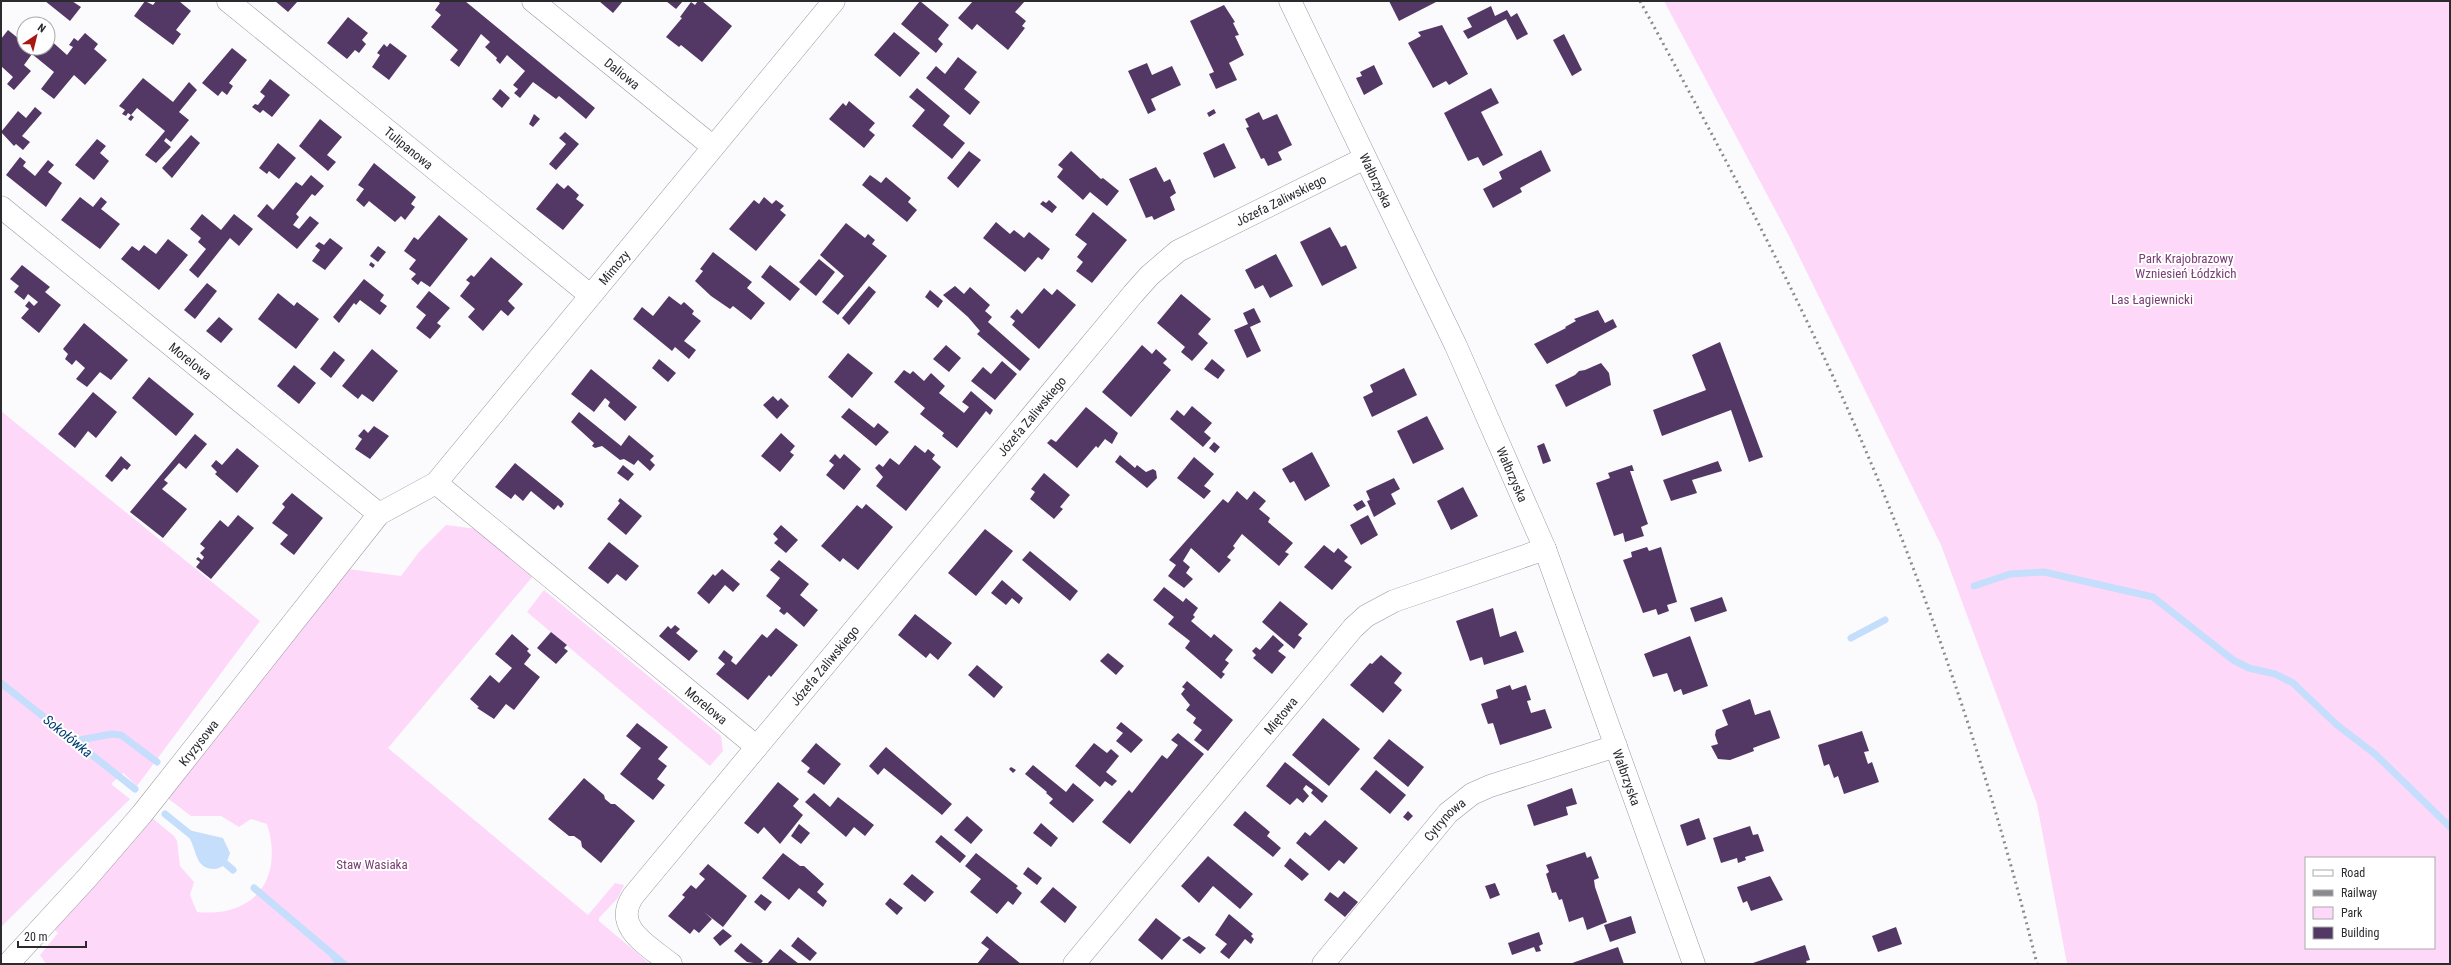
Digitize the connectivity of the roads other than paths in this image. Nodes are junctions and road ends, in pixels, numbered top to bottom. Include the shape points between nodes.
1 (228, 1) edge
2 (533, 1) edge
3 (834, 1) edge
4 (1290, 1) edge
5 (712, 146) junction
6 (1364, 158) junction
7 (1, 207) edge
8 (590, 295) junction
9 (436, 483) junction
10 (380, 514) junction
11 (1545, 549) junction
12 (1616, 746) junction
13 (757, 747) junction
14 (8, 964) edge
15 (671, 964) edge
16 (1074, 964) edge
17 (1323, 964) edge
18 (1694, 964) edge

1 - 8 street, Tulipanowa
2 - 5 street, Daliowa
3 - 5 street, Mimozy
4 - 6 street, Wałbrzyska
5 - 8 street, Mimozy
6 - 11 street, Wałbrzyska via 1459,353
6 - 13 street, Józefa Zaliwskiego via 1194,242 1164,261
7 - 10 street, Morelowa
8 - 9 street, Mimozy
9 - 10 street, Mimozy
9 - 13 street, Morelowa
10 - 14 street, Kryzysowa via 142,814
11 - 12 street, Wałbrzyska
11 - 16 street, Miętowa via 1394,601 1366,616 1353,628
12 - 17 street, Cytrynowa via 1490,786 1460,802 1448,813
12 - 18 street, Wałbrzyska
13 - 15 street via 628,903 626,912 629,927

